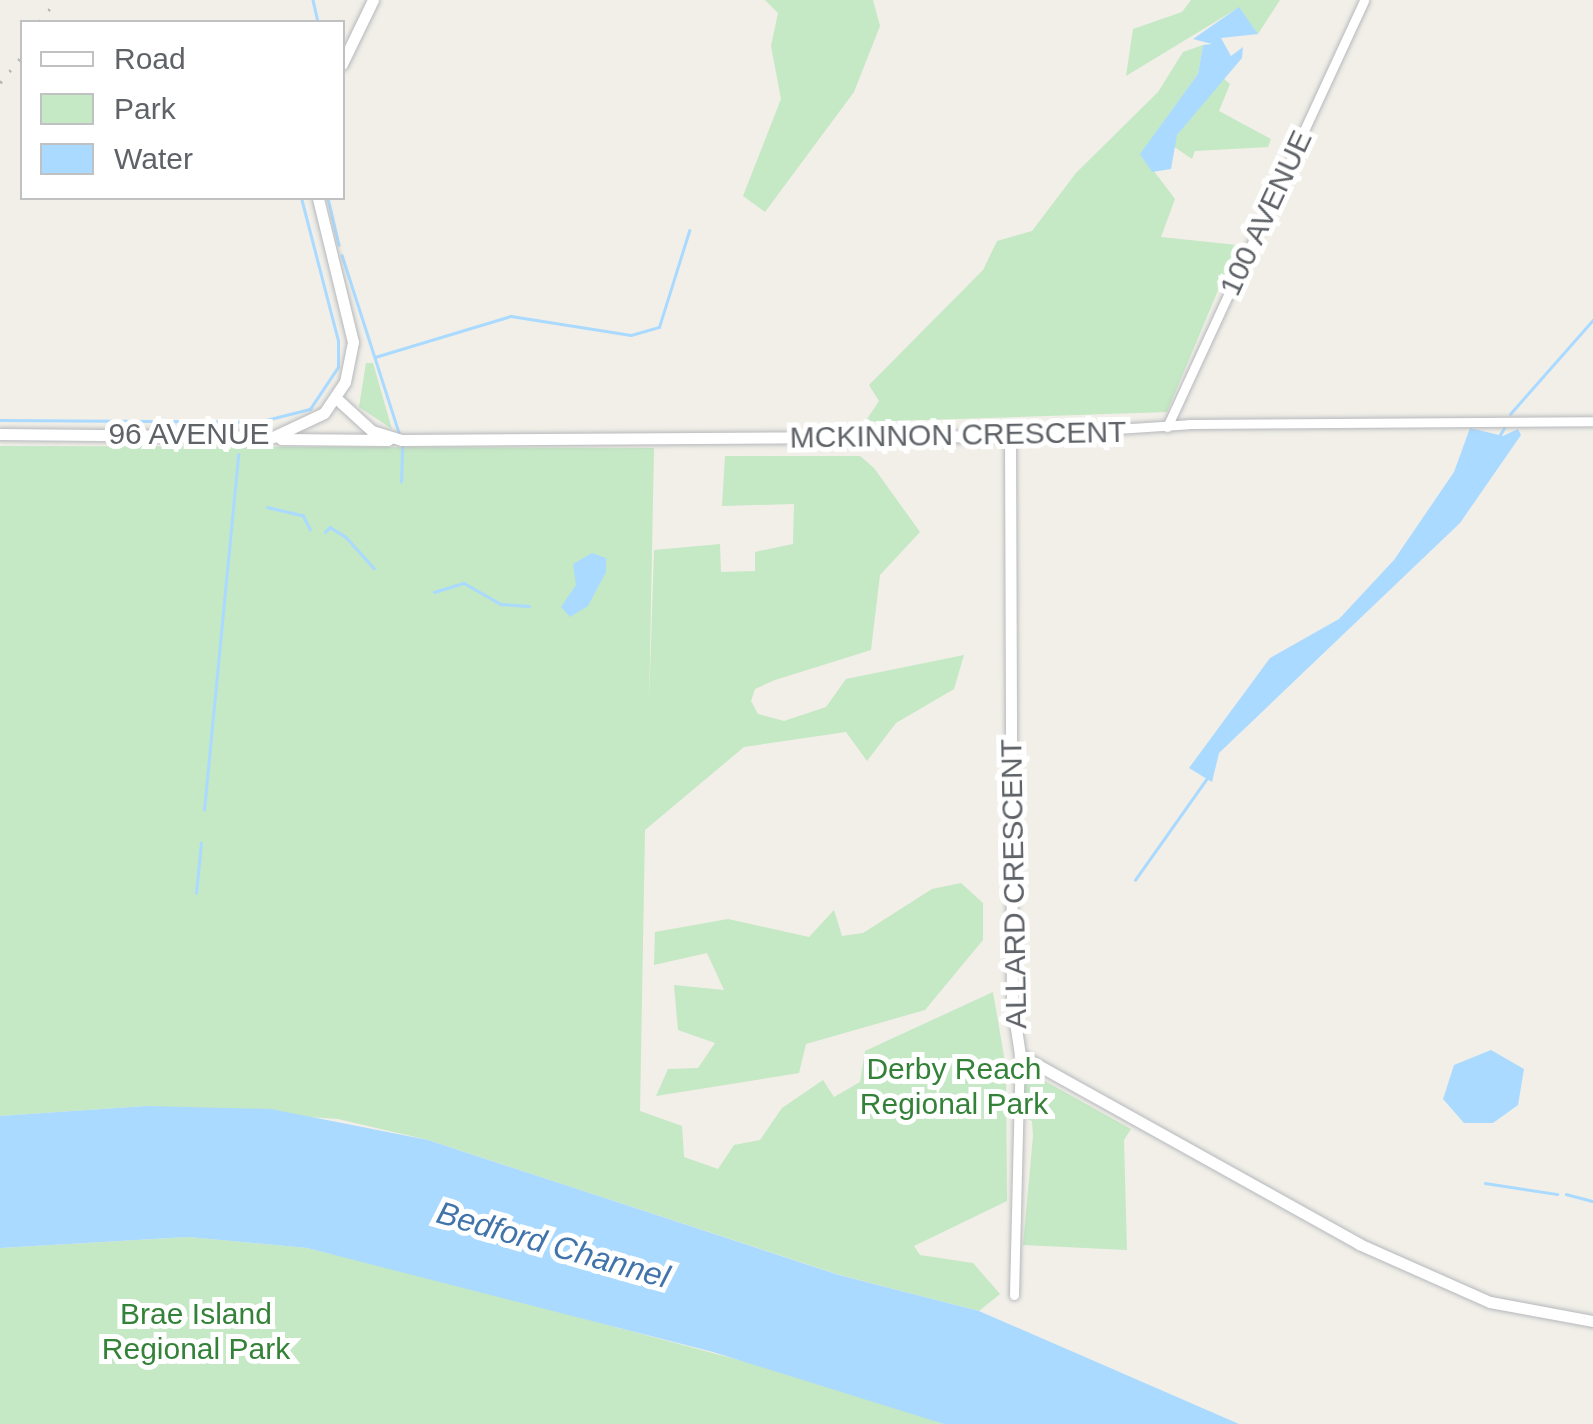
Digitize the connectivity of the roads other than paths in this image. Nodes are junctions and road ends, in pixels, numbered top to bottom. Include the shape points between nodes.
1 (373, 0) edge
2 (1364, 0) edge
3 (345, 58) edge
4 (318, 200) edge
5 (337, 399) junction
6 (1593, 421) edge
7 (1167, 427) junction
8 (0, 434) edge
9 (1010, 436) junction
10 (272, 437) junction
11 (397, 440) junction
12 (1020, 1054) junction
13 (1014, 1296) dead end
14 (1593, 1321) edge

1 - 3 street
2 - 7 street, 100 AVENUE
4 - 5 street via 354,342
5 - 10 street, 96 AVENUE via 309,424
5 - 11 street, MCKINNON CRESCENT via 363,425
6 - 7 street, MCKINNON CRESCENT
7 - 9 street, MCKINNON CRESCENT
8 - 10 street, 96 AVENUE
9 - 11 street, MCKINNON CRESCENT
9 - 12 street, ALLARD CRESCENT via 1012,1002
10 - 11 street
12 - 13 street
12 - 14 street, ALLARD CRESCENT via 1317,1224 1490,1302

